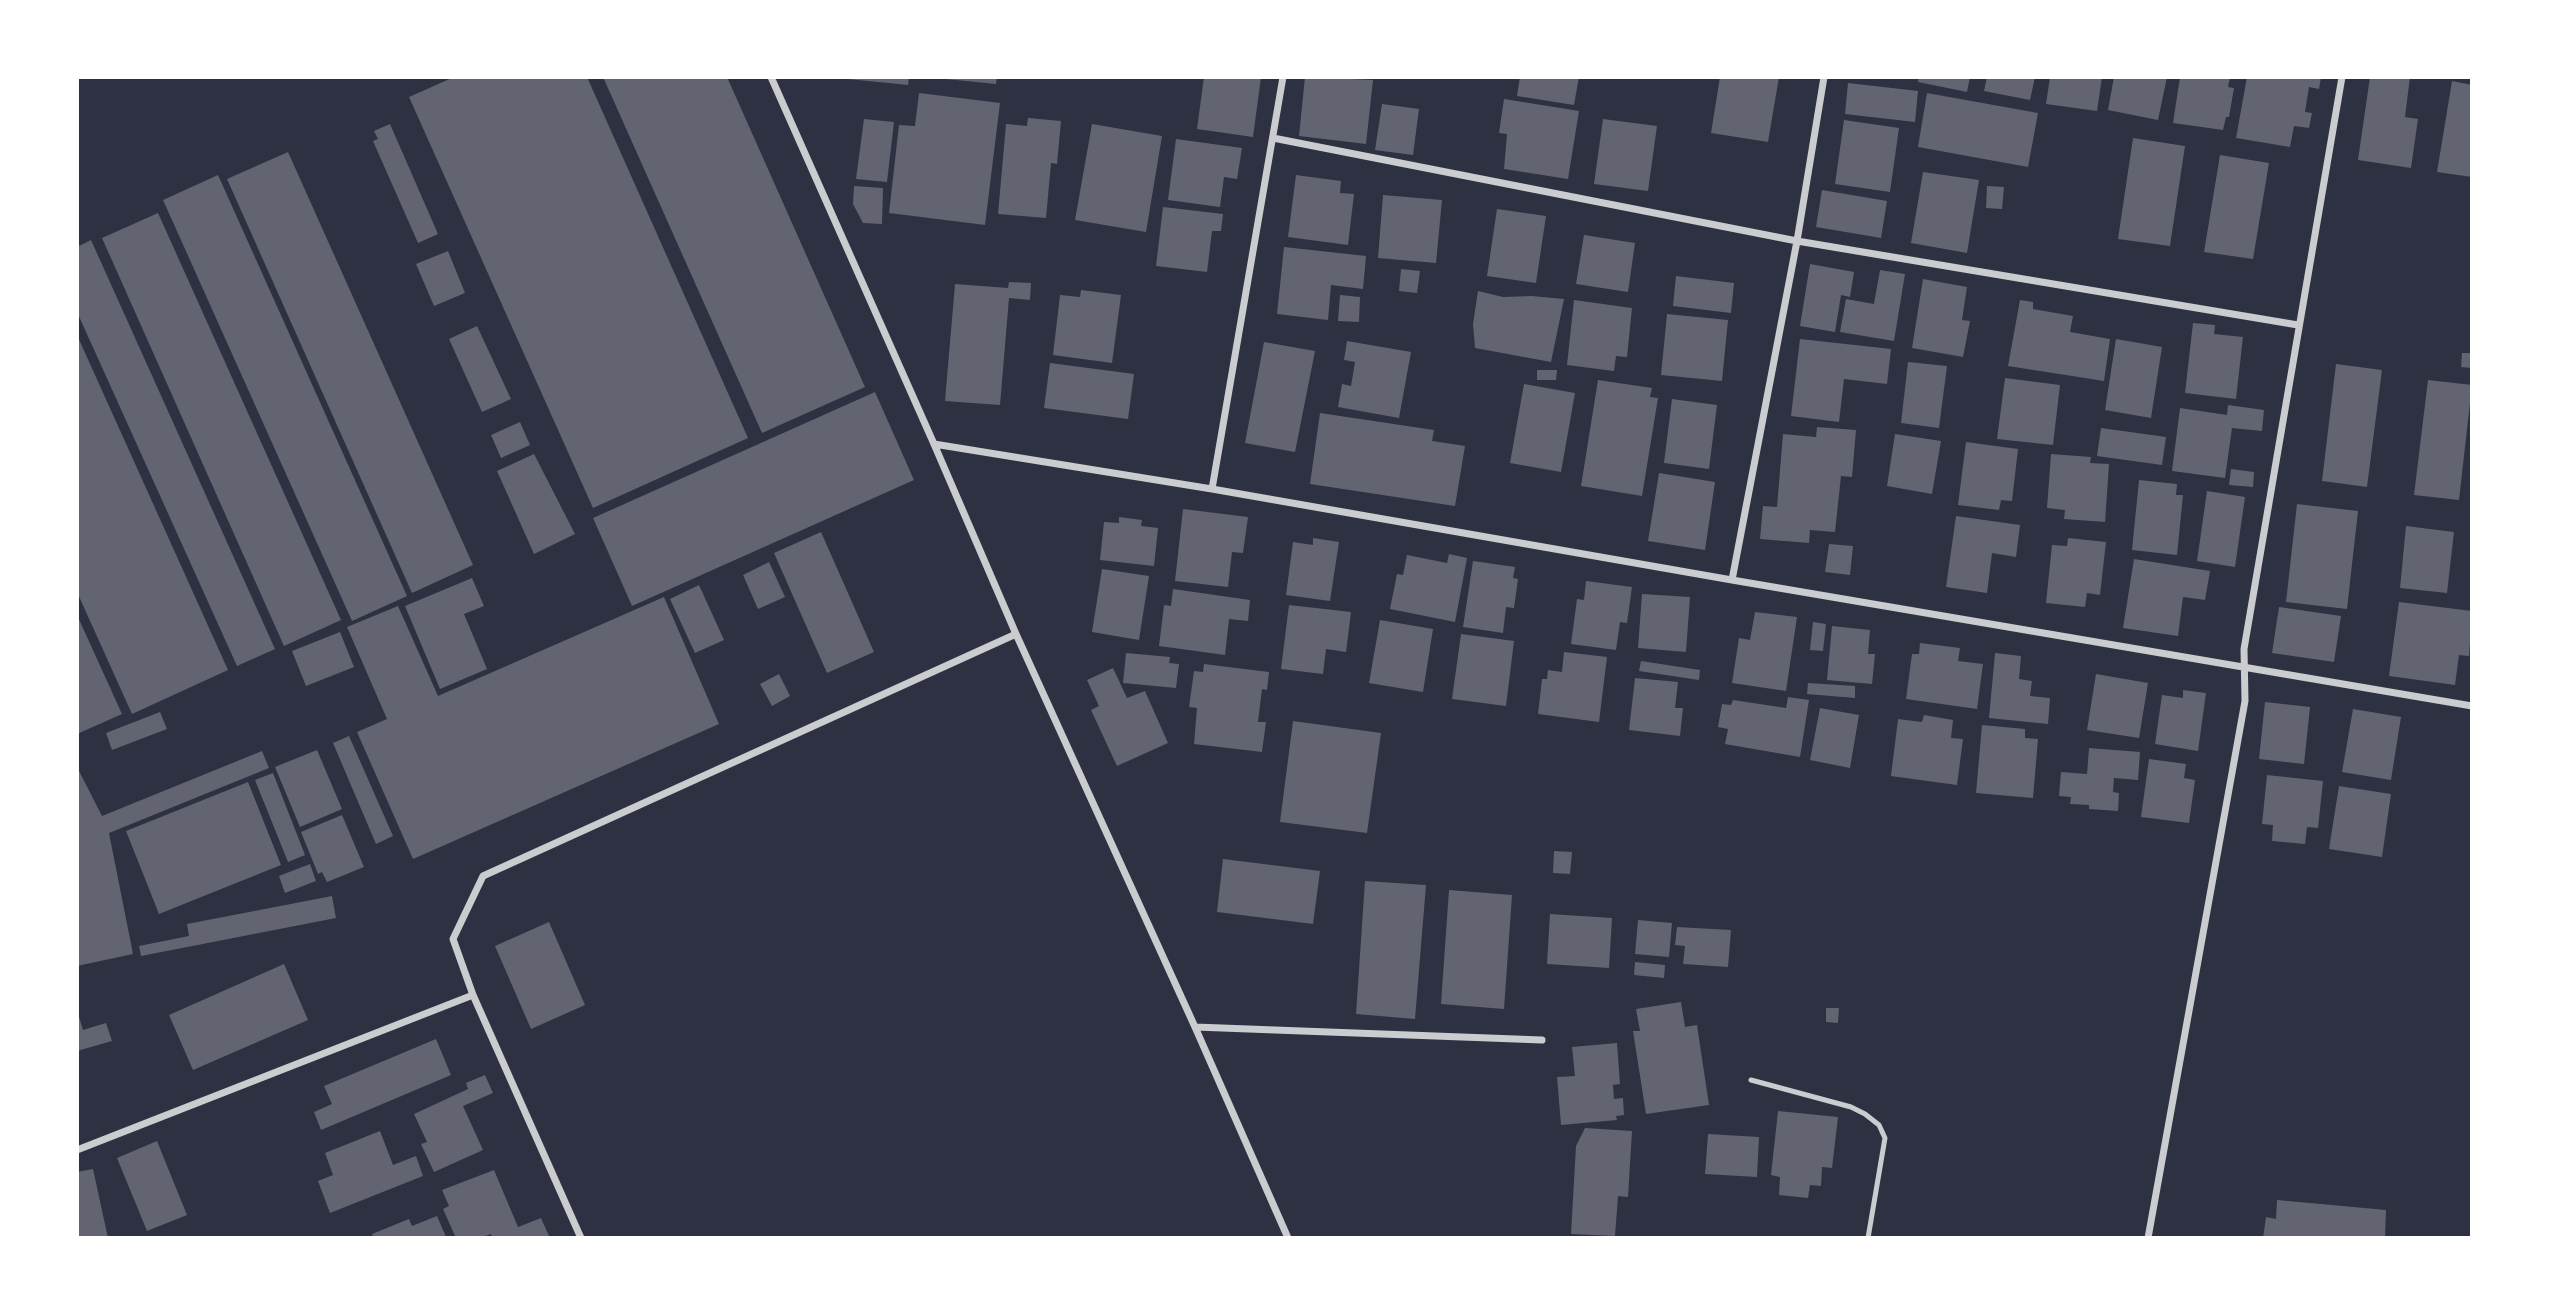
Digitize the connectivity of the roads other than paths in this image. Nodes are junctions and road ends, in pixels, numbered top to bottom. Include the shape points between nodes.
1 (771, 77) edge
2 (1283, 77) edge
3 (1824, 77) edge
4 (2342, 77) edge
5 (1273, 138) junction
6 (1797, 241) junction
7 (2298, 325) junction
8 (934, 444) junction
9 (1212, 489) junction
10 (1732, 580) junction
11 (1016, 634) junction
12 (2245, 667) junction
13 (2472, 706) edge
14 (473, 995) junction
15 (1195, 1027) junction
16 (1542, 1040) dead end
17 (1751, 1080) dead end
18 (77, 1150) edge
19 (581, 1238) edge
20 (1288, 1238) edge
21 (1868, 1238) edge
22 (2148, 1238) edge

1 - 8 street
2 - 5 street
3 - 6 street
4 - 7 street
5 - 6 street
5 - 9 street
6 - 7 street
6 - 10 street
7 - 12 street via 2244,649
8 - 9 street
8 - 11 street
9 - 10 street
10 - 12 street
11 - 14 street via 483,876 453,939
11 - 15 street
12 - 13 street
12 - 22 street via 2245,701
14 - 18 street
14 - 19 street
15 - 16 street
15 - 20 street
17 - 21 lane via 1852,1108 1879,1125 1885,1138

